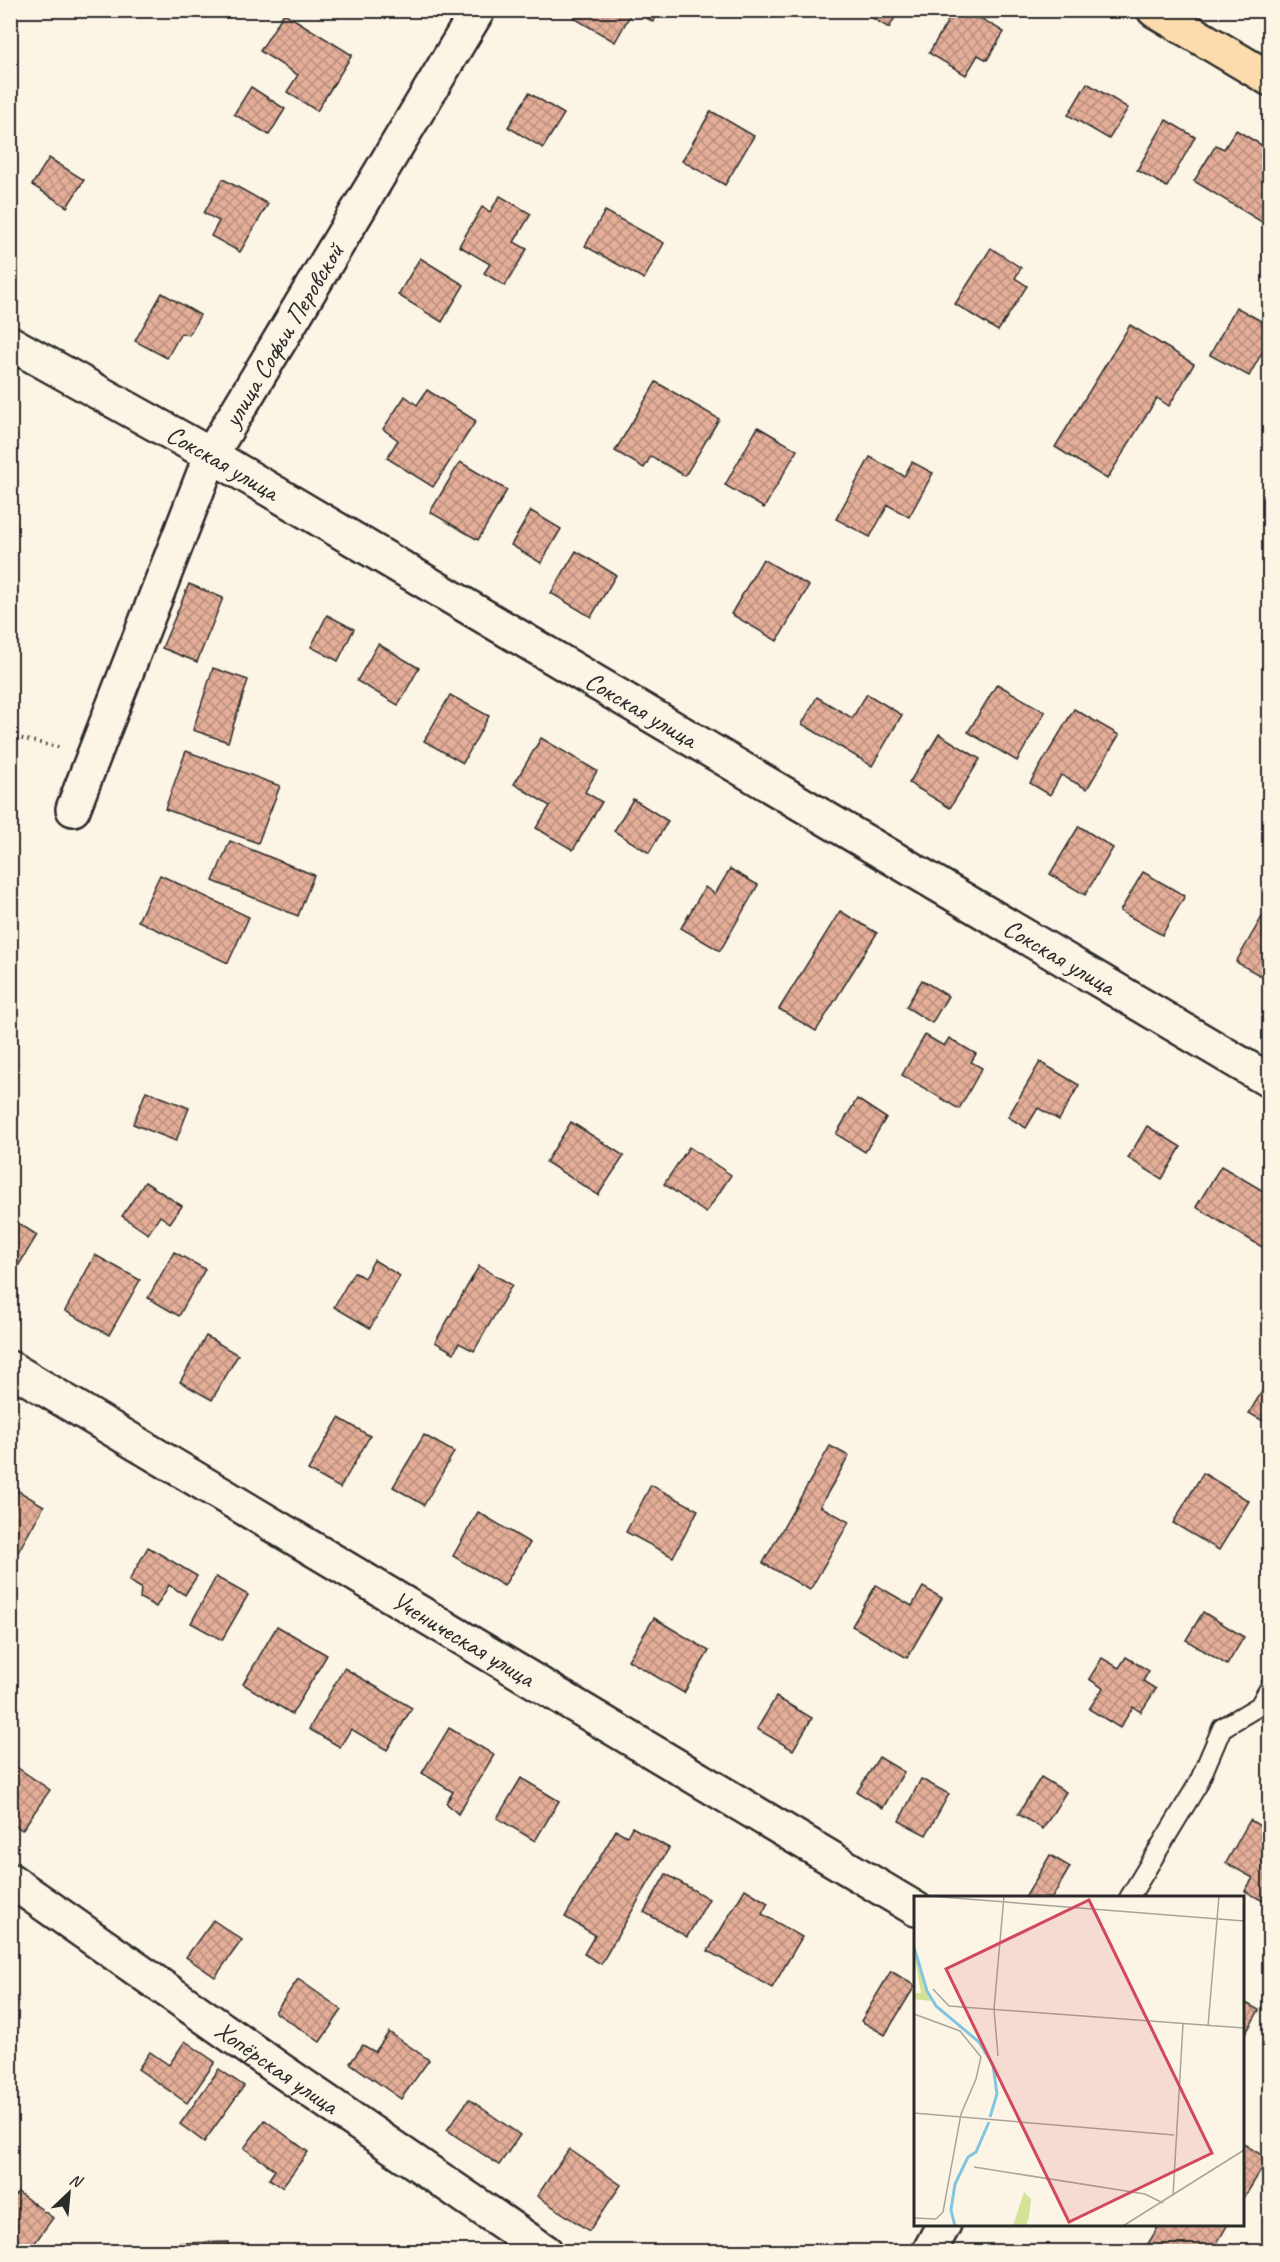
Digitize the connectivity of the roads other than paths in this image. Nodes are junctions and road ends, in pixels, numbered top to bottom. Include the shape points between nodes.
1 (478, 10) edge
2 (1154, 10) edge
3 (1269, 79) edge
4 (10, 343) edge
5 (211, 455) junction
6 (73, 809) dead end
7 (1269, 1081) edge
8 (10, 1368) edge
9 (1269, 1687) edge
10 (10, 1880) edge
11 (1130, 1896) edge
12 (914, 1908) edge
13 (943, 2226) edge
14 (546, 2252) edge
15 (929, 2252) edge

1 - 5 street, улица Софьи Перовской
2 - 3 main road
4 - 5 street, Сокская улица
5 - 6 street, улица Софьи Перовской
5 - 7 street, Сокская улица
8 - 12 street, Ученическая улица
9 - 11 lane via 1259,1706 1222,1728 1198,1784
10 - 14 street, Хопёрская улица
13 - 15 street

